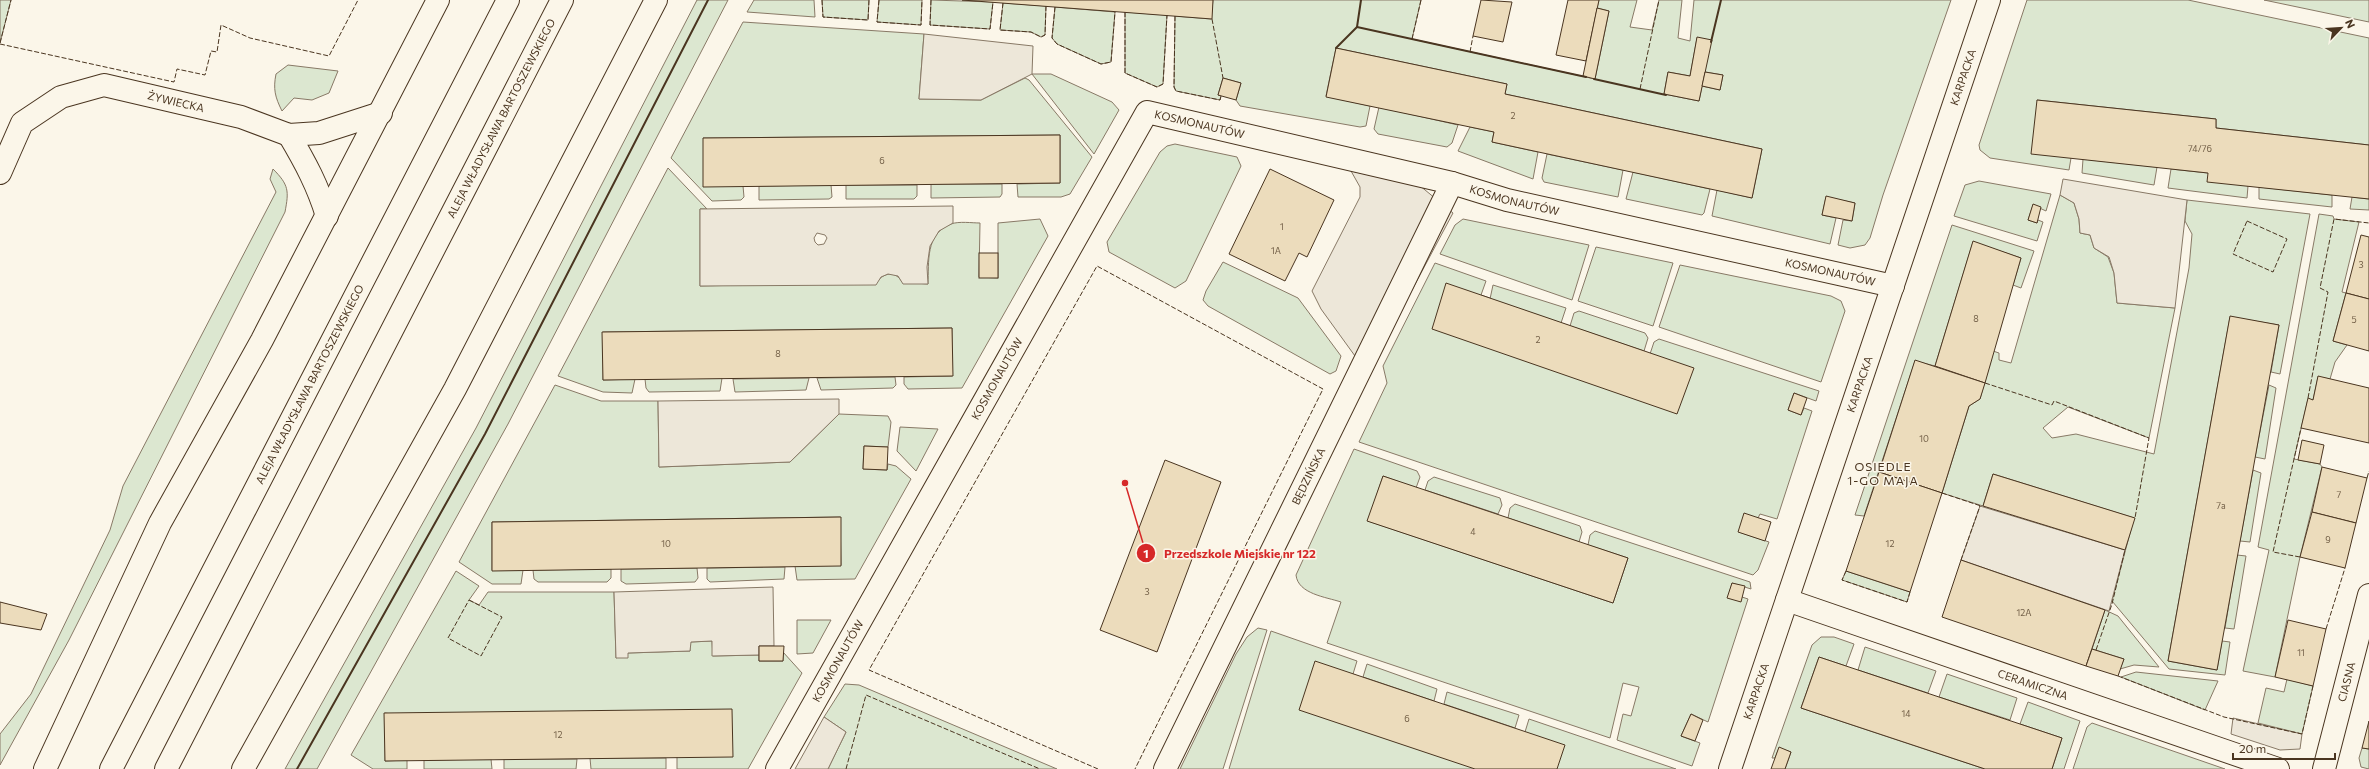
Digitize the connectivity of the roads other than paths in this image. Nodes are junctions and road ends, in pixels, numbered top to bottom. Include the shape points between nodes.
1 (438, 0) edge
2 (508, 0) edge
3 (562, 0) edge
4 (656, 0) edge
5 (1989, 0) edge
6 (380, 113) junction
7 (289, 135) junction
8 (0, 173) edge
9 (1452, 183) junction
10 (327, 216) junction
11 (1893, 286) junction
12 (2369, 595) edge
13 (1787, 600) junction
14 (45, 769) edge
15 (111, 769) edge
16 (166, 769) edge
17 (243, 769) edge
18 (777, 769) edge
19 (1165, 769) edge
20 (1730, 769) edge
21 (2278, 769) edge
22 (2324, 769) edge

1 - 6 street
2 - 15 street, ALEJA WŁADYSŁAWA BARTOSZEWSKIEGO
3 - 16 street, ALEJA WŁADYSŁAWA BARTOSZEWSKIEGO
4 - 17 street via 455,389
5 - 11 street, KARPACKA
6 - 7 street, ŻYWIECKA via 318,133
6 - 10 street
7 - 8 street, ŻYWIECKA via 241,117 104,85 61,97 22,122
7 - 10 street via 311,173
9 - 11 street, KOSMONAUTÓW via 1507,200
9 - 18 street, KOSMONAUTÓW via 1147,112
9 - 19 street, BĘDZIŃSKA
10 - 14 street via 262,340 160,523
11 - 13 street, KARPACKA
12 - 22 street, CIASNA
13 - 20 street, KARPACKA
13 - 21 street, CERAMICZNA

